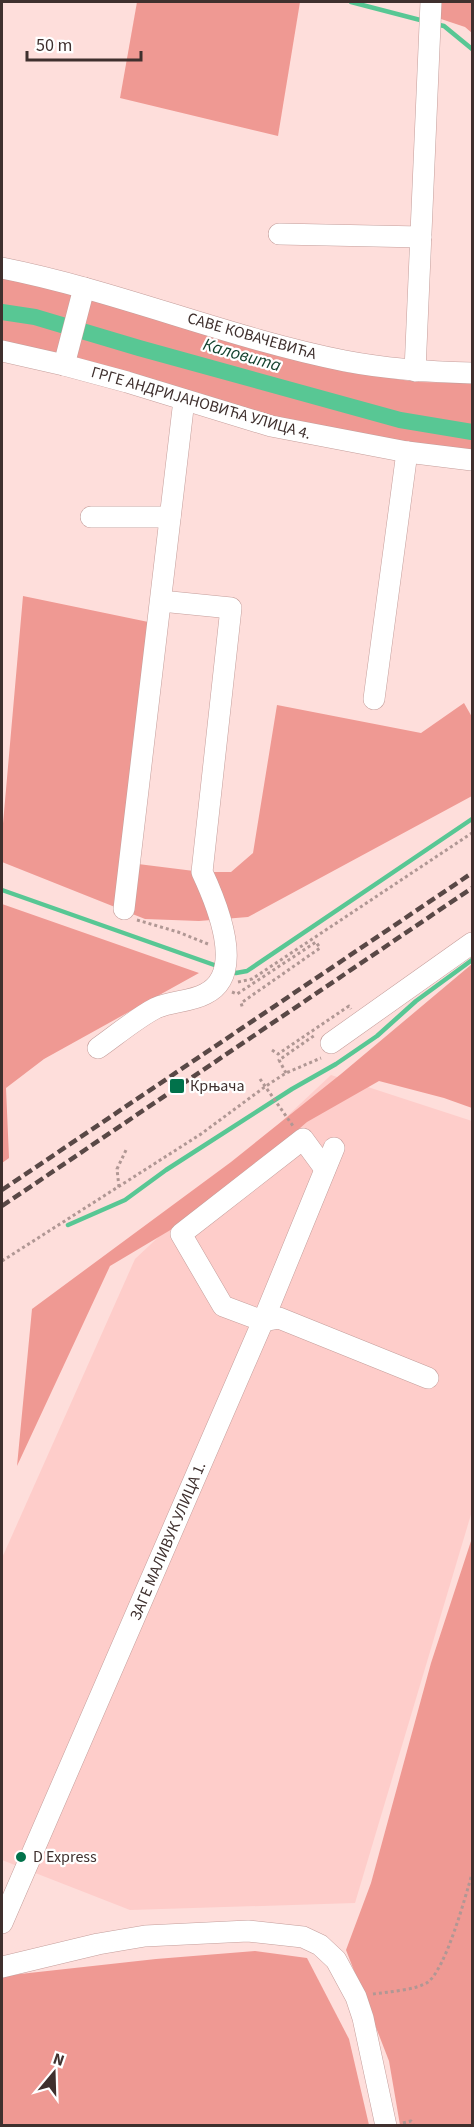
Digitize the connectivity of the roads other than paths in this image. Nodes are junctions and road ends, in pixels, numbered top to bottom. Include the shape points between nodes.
1 (431, 2) edge
2 (279, 234) dead end
3 (421, 237) junction
4 (2, 268) edge
5 (83, 294) junction
6 (2, 351) edge
7 (67, 356) junction
8 (416, 371) junction
9 (472, 373) edge
10 (184, 400) junction
11 (407, 452) junction
12 (472, 460) edge
13 (90, 517) dead end
14 (170, 517) junction
15 (161, 601) junction
16 (374, 699) dead end
17 (124, 909) road end
18 (472, 943) edge
19 (331, 1043) road end
20 (98, 1048) dead end
21 (334, 1148) dead end
22 (326, 1169) junction
23 (263, 1321) junction
24 (428, 1378) dead end
25 (2, 1923) edge
26 (2, 1967) edge
27 (386, 2126) edge

1 - 3 street
2 - 3 street
3 - 8 street
4 - 5 street, САВЕ КОВАЧЕВИЋА
5 - 7 street
5 - 8 street, САВЕ КОВАЧЕВИЋА via 344,361
6 - 7 street, ГРГЕ АНДРИЈАНОВИЋА УЛИЦА 4.
7 - 10 street, ГРГЕ АНДРИЈАНОВИЋА УЛИЦА 4.
8 - 9 street, САВЕ КОВАЧЕВИЋА
10 - 11 street, ГРГЕ АНДРИЈАНОВИЋА УЛИЦА 4. via 271,426
10 - 14 street
11 - 12 street, ГРГЕ АНДРИЈАНОВИЋА УЛИЦА 4.
11 - 16 street
13 - 14 street
14 - 15 street
15 - 17 street
15 - 20 street via 231,608 202,872 224,931 222,968 205,994 155,1008
18 - 19 street
21 - 22 street, ЗАГЕ МАЛИВУК УЛИЦА 1.
22 - 23 street, ЗАГЕ МАЛИВУК УЛИЦА 1.
22 - 23 street via 303,1139 181,1234 223,1306
23 - 24 street via 279,1318
23 - 25 street, ЗАГЕ МАЛИВУК УЛИЦА 1.
26 - 27 street via 145,1935 248,1930 303,1937 336,1960 356,1997

